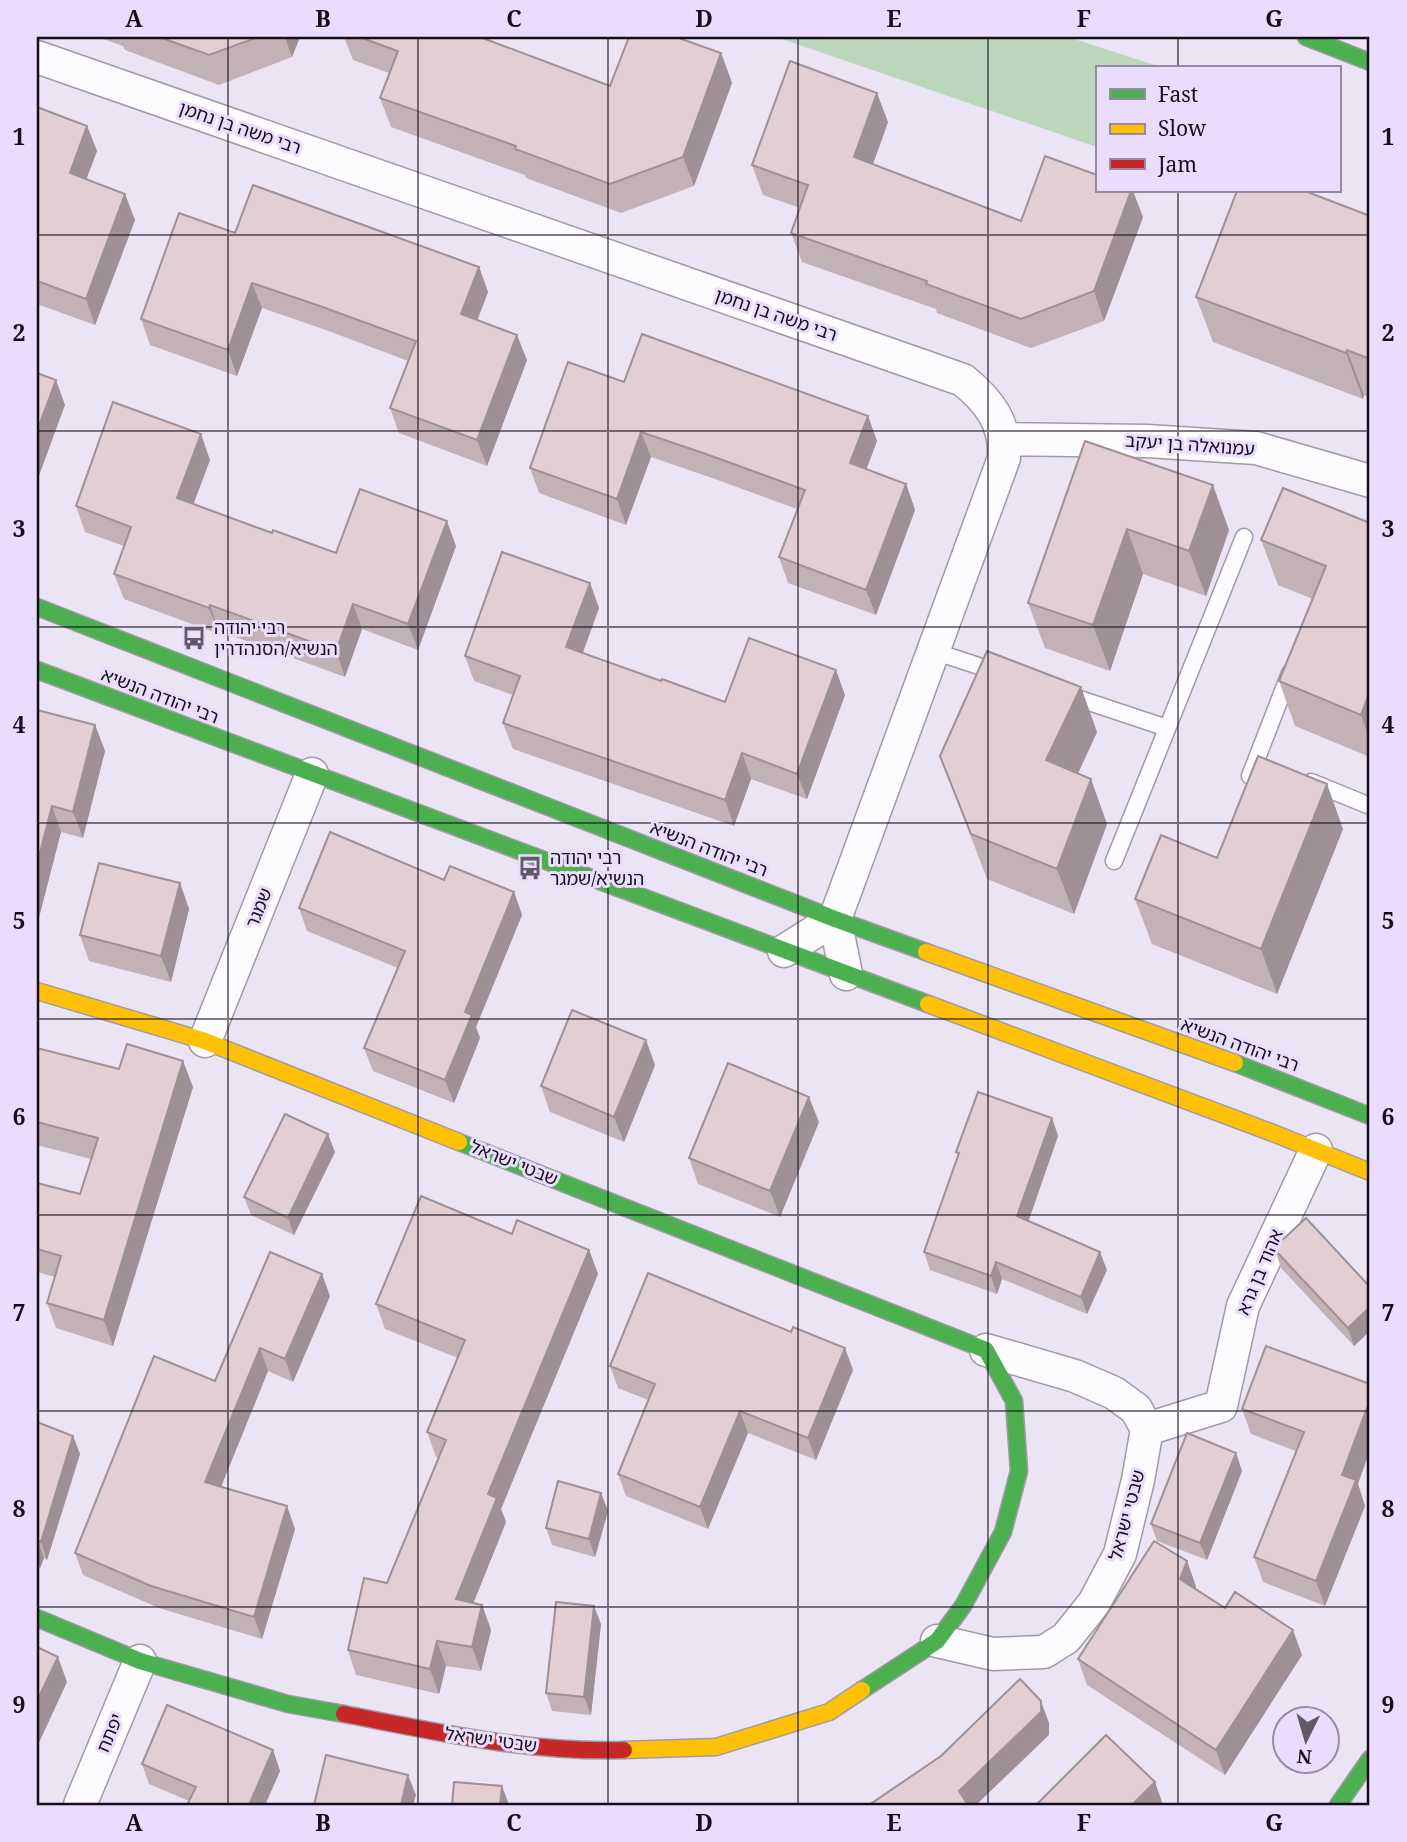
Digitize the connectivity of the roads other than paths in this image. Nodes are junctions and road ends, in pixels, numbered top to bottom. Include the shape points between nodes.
1 (1306, 37) edge
2 (37, 57) edge
3 (1370, 62) edge
4 (1005, 439) junction
5 (1370, 481) edge
6 (1244, 537) dead end
7 (37, 607) edge
8 (933, 651) junction
9 (1296, 658) edge
10 (37, 670) edge
11 (1011, 676) edge
12 (1050, 689) edge
13 (1167, 728) junction
14 (312, 775) junction
15 (1294, 775) edge
16 (1246, 786) edge
17 (1370, 806) edge
18 (1114, 861) dead end
19 (835, 919) junction
20 (784, 951) junction
21 (846, 974) junction
22 (37, 991) edge
23 (205, 1041) junction
24 (1370, 1116) edge
25 (1315, 1150) junction
26 (1370, 1172) edge
27 (986, 1350) junction
28 (1147, 1430) junction
29 (37, 1618) edge
30 (937, 1641) junction
31 (140, 1661) junction
32 (1370, 1759) edge
33 (80, 1805) edge
34 (1338, 1805) edge

1 - 3 street
2 - 4 street, רבי משה בן נחמן via 963,380 985,398
4 - 5 street, עמנואלה בן יעקב via 1256,448
4 - 8 street via 1004,458
6 - 13 lane
7 - 19 street, רבי יהודה הנשיא
8 - 11 lane
8 - 19 street
9 - 16 lane via 1263,762
10 - 14 street, רבי יהודה הנשיא
12 - 13 lane
13 - 18 lane
14 - 20 street, רבי יהודה הנשיא
14 - 23 street, שמגר
15 - 17 lane
19 - 20 street
19 - 21 street
19 - 24 street, רבי יהודה הנשיא
20 - 21 street, רבי יהודה הנשיא
21 - 25 street, רבי יהודה הנשיא
22 - 23 street, שבטי ישראל
23 - 27 street, שבטי ישראל
25 - 26 street, רבי יהודה הנשיא
25 - 28 street, אהוד בן גרא via 1243,1306 1221,1406
27 - 28 street, שבטי ישראל via 1114,1393 1136,1409
27 - 30 street, שבטי ישראל via 1014,1401 1019,1471 1003,1532 964,1606
28 - 30 street, שבטי ישראל via 1120,1554 1094,1603 1066,1638 1044,1652 993,1654
29 - 31 street, שבטי ישראל
30 - 31 street, שבטי ישראל via 829,1712 716,1747 582,1751 486,1741 288,1704
31 - 33 street, יפתח
32 - 34 street

